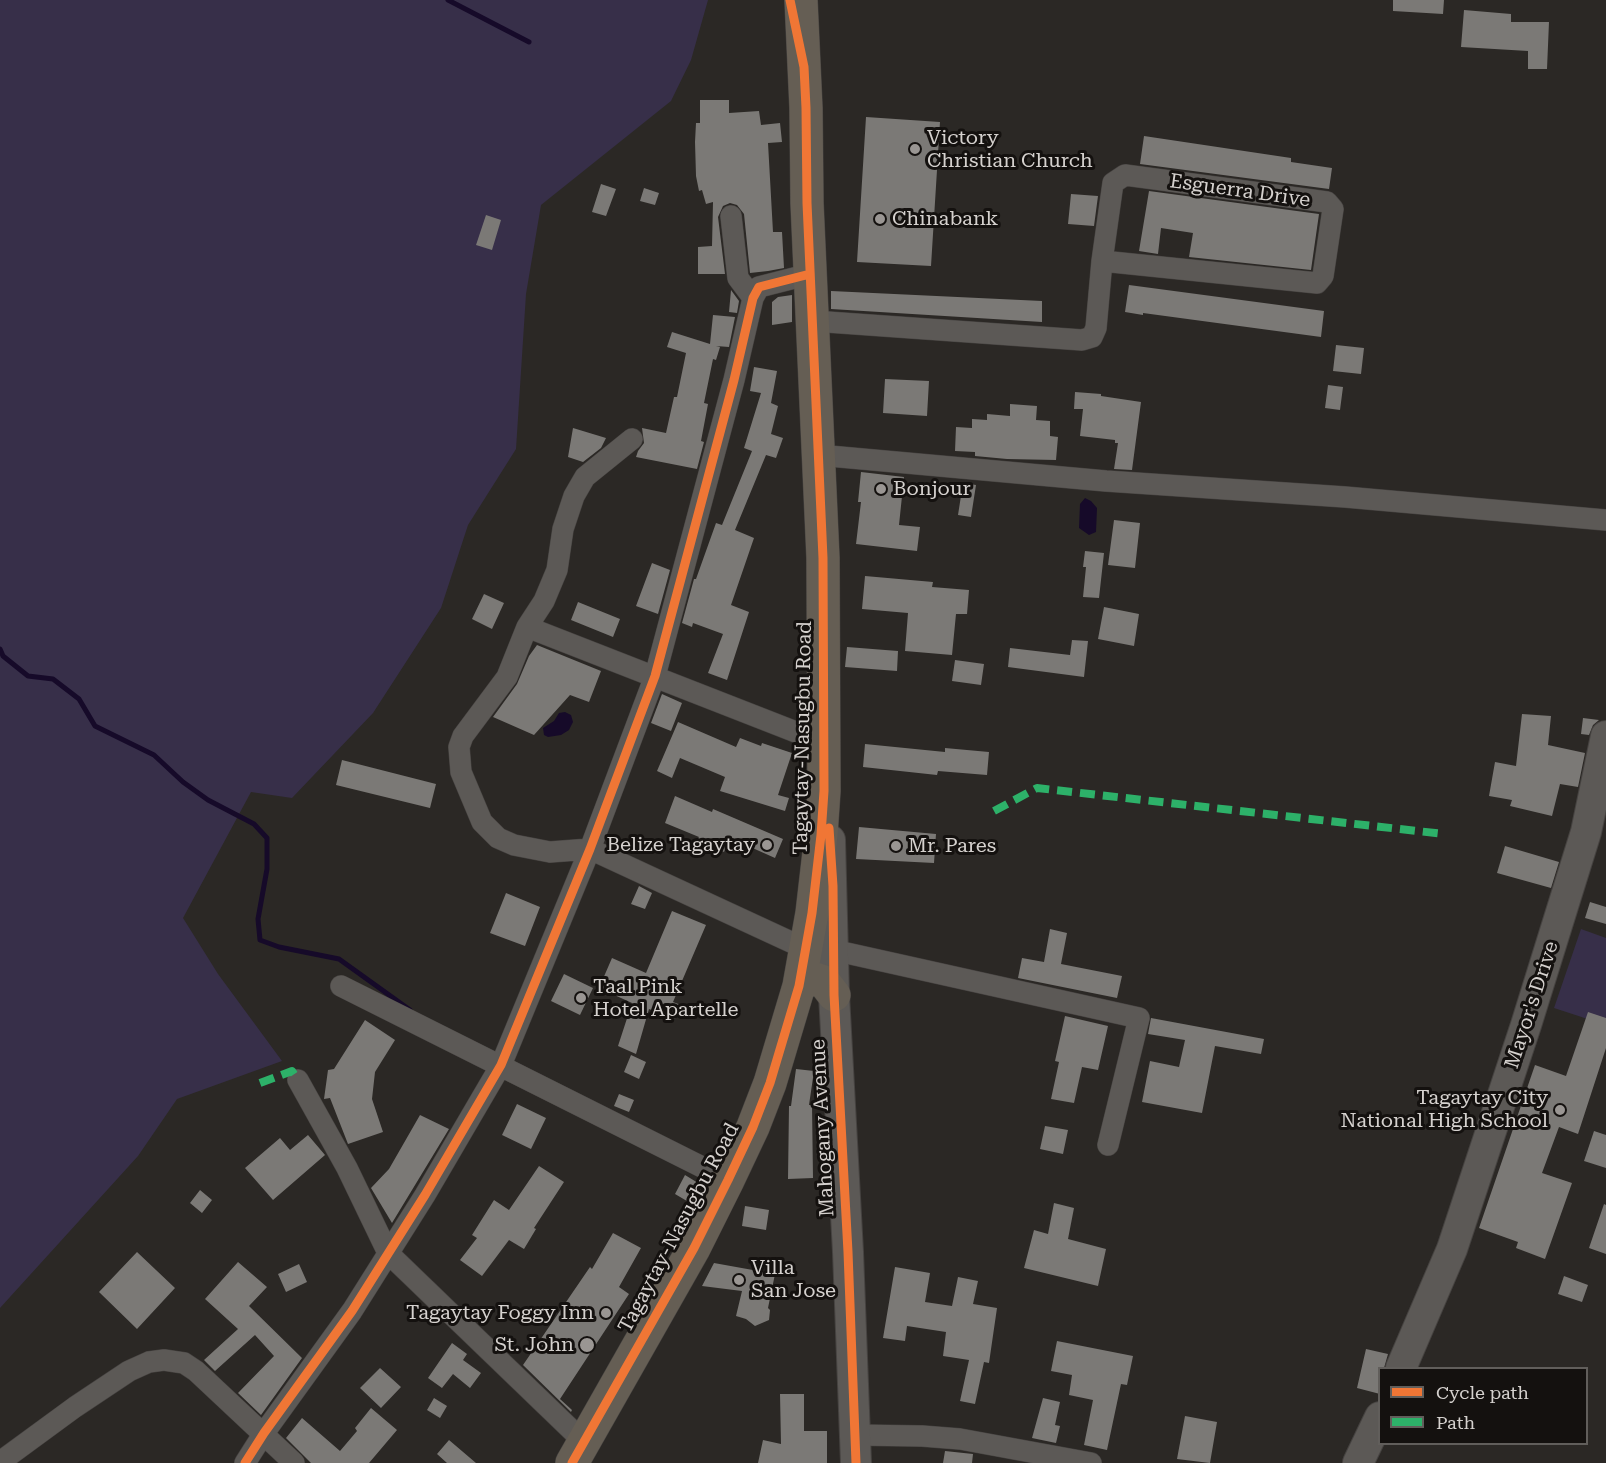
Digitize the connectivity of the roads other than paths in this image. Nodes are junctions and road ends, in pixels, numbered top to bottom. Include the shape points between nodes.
1 (790, 0) edge
2 (801, 0) edge
3 (812, 0) edge
4 (804, 67) junction
5 (731, 216) dead end
6 (1102, 261) junction
7 (810, 274) junction
8 (753, 298) junction
9 (813, 321) junction
10 (632, 439) dead end
11 (818, 455) junction
12 (1606, 520) edge
13 (527, 627) junction
14 (655, 676) junction
15 (1606, 736) edge
16 (824, 743) junction
17 (590, 849) junction
18 (820, 950) junction
19 (341, 986) dead end
20 (799, 986) junction
21 (834, 995) junction
22 (501, 1065) junction
23 (298, 1080) dead end
24 (1108, 1145) dead end
25 (728, 1180) junction
26 (388, 1253) junction
27 (1401, 1367) edge
28 (1378, 1421) edge
29 (264, 1433) junction
30 (856, 1449) edge
31 (578, 1452) edge
32 (0, 1462) edge
33 (245, 1463) edge
34 (294, 1463) edge
35 (1091, 1463) edge
36 (1358, 1463) edge

1 - 4 main road, Tagaytay-Nasugbu Road
2 - 4 main road, Tagaytay-Nasugbu Road
3 - 4 main road, Tagaytay-Nasugbu Road
4 - 7 main road, Tagaytay-Nasugbu Road
5 - 8 street via 738,278
6 - 6 street, Esguerra Drive via 1113,183 1125,175 1327,202 1333,209 1323,276 1317,283
6 - 9 street, Esguerra Drive via 1096,328 1092,337 1083,340
7 - 8 street via 759,287
7 - 9 main road, Tagaytay-Nasugbu Road
8 - 14 street
9 - 11 main road, Tagaytay-Nasugbu Road
10 - 13 street via 585,477 574,496 563,529 557,570
11 - 12 street
11 - 16 main road, Tagaytay-Nasugbu Road
13 - 14 street
13 - 17 street via 507,677 463,736 459,747 461,772 482,822 498,838 550,852
14 - 16 street
14 - 17 street
15 - 27 street, Mayor's Drive via 1586,832 1526,1025 1452,1249
16 - 18 main road, Tagaytay-Nasugbu Road via 817,876
17 - 18 street
17 - 22 street
18 - 20 main road, Tagaytay-Nasugbu Road
18 - 21 street, Mahogany Avenue
18 - 24 street via 1138,1018
19 - 22 street
20 - 21 main road via 807,981 824,982
20 - 25 main road, Tagaytay-Nasugbu Road via 770,1083
21 - 30 street, Mahogany Avenue
22 - 25 street
22 - 26 street
23 - 26 street
25 - 31 main road, Tagaytay-Nasugbu Road via 694,1248
26 - 29 street via 352,1311
26 - 31 street
28 - 36 street
29 - 32 street via 196,1371 164,1360 129,1371
29 - 33 street
29 - 34 street
30 - 35 street via 922,1436 960,1439

